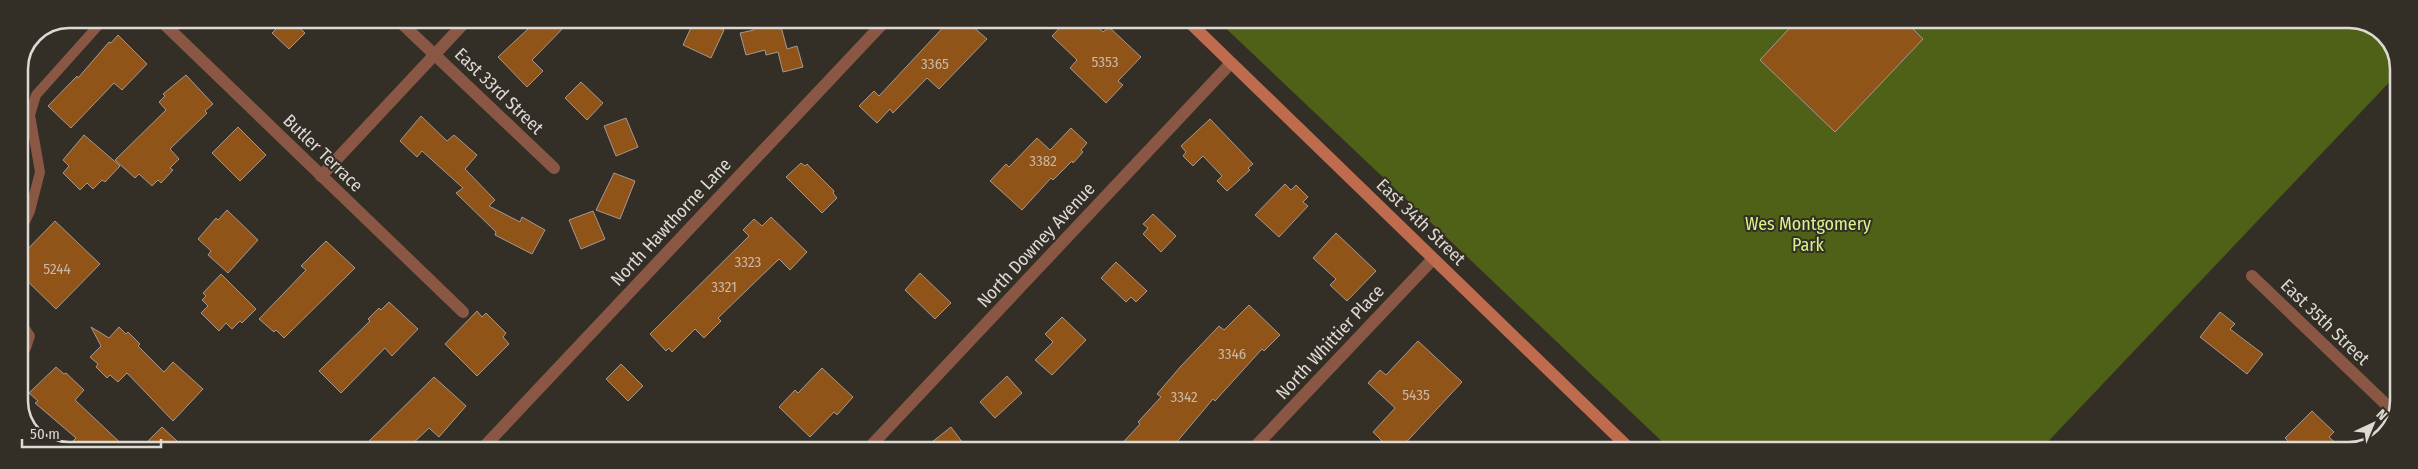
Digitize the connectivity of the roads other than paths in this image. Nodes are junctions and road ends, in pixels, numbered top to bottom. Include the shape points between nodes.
1 (96, 28) edge
2 (168, 28) edge
3 (407, 28) edge
4 (460, 28) edge
5 (879, 28) edge
6 (1195, 28) edge
7 (434, 55) junction
8 (1231, 64) junction
9 (554, 168) dead end
10 (321, 176) junction
11 (28, 215) edge
12 (1433, 259) junction
13 (2252, 276) dead end
14 (463, 312) dead end
15 (2390, 408) edge
16 (490, 441) edge
17 (875, 441) edge
18 (1260, 442) edge
19 (1622, 442) edge

1 - 11 lane via 36,96 30,115 40,172
2 - 10 street, Butler Terrace
3 - 7 street, East 33rd Street
4 - 7 street
5 - 16 street, North Hawthorne Lane
6 - 8 main road, East 34th Street
7 - 9 street, East 33rd Street
7 - 10 street
8 - 12 main road, East 34th Street
8 - 17 street, North Downey Avenue
10 - 14 street, Butler Terrace
12 - 18 street, North Whittier Place
12 - 19 main road, East 34th Street
13 - 15 street, East 35th Street

